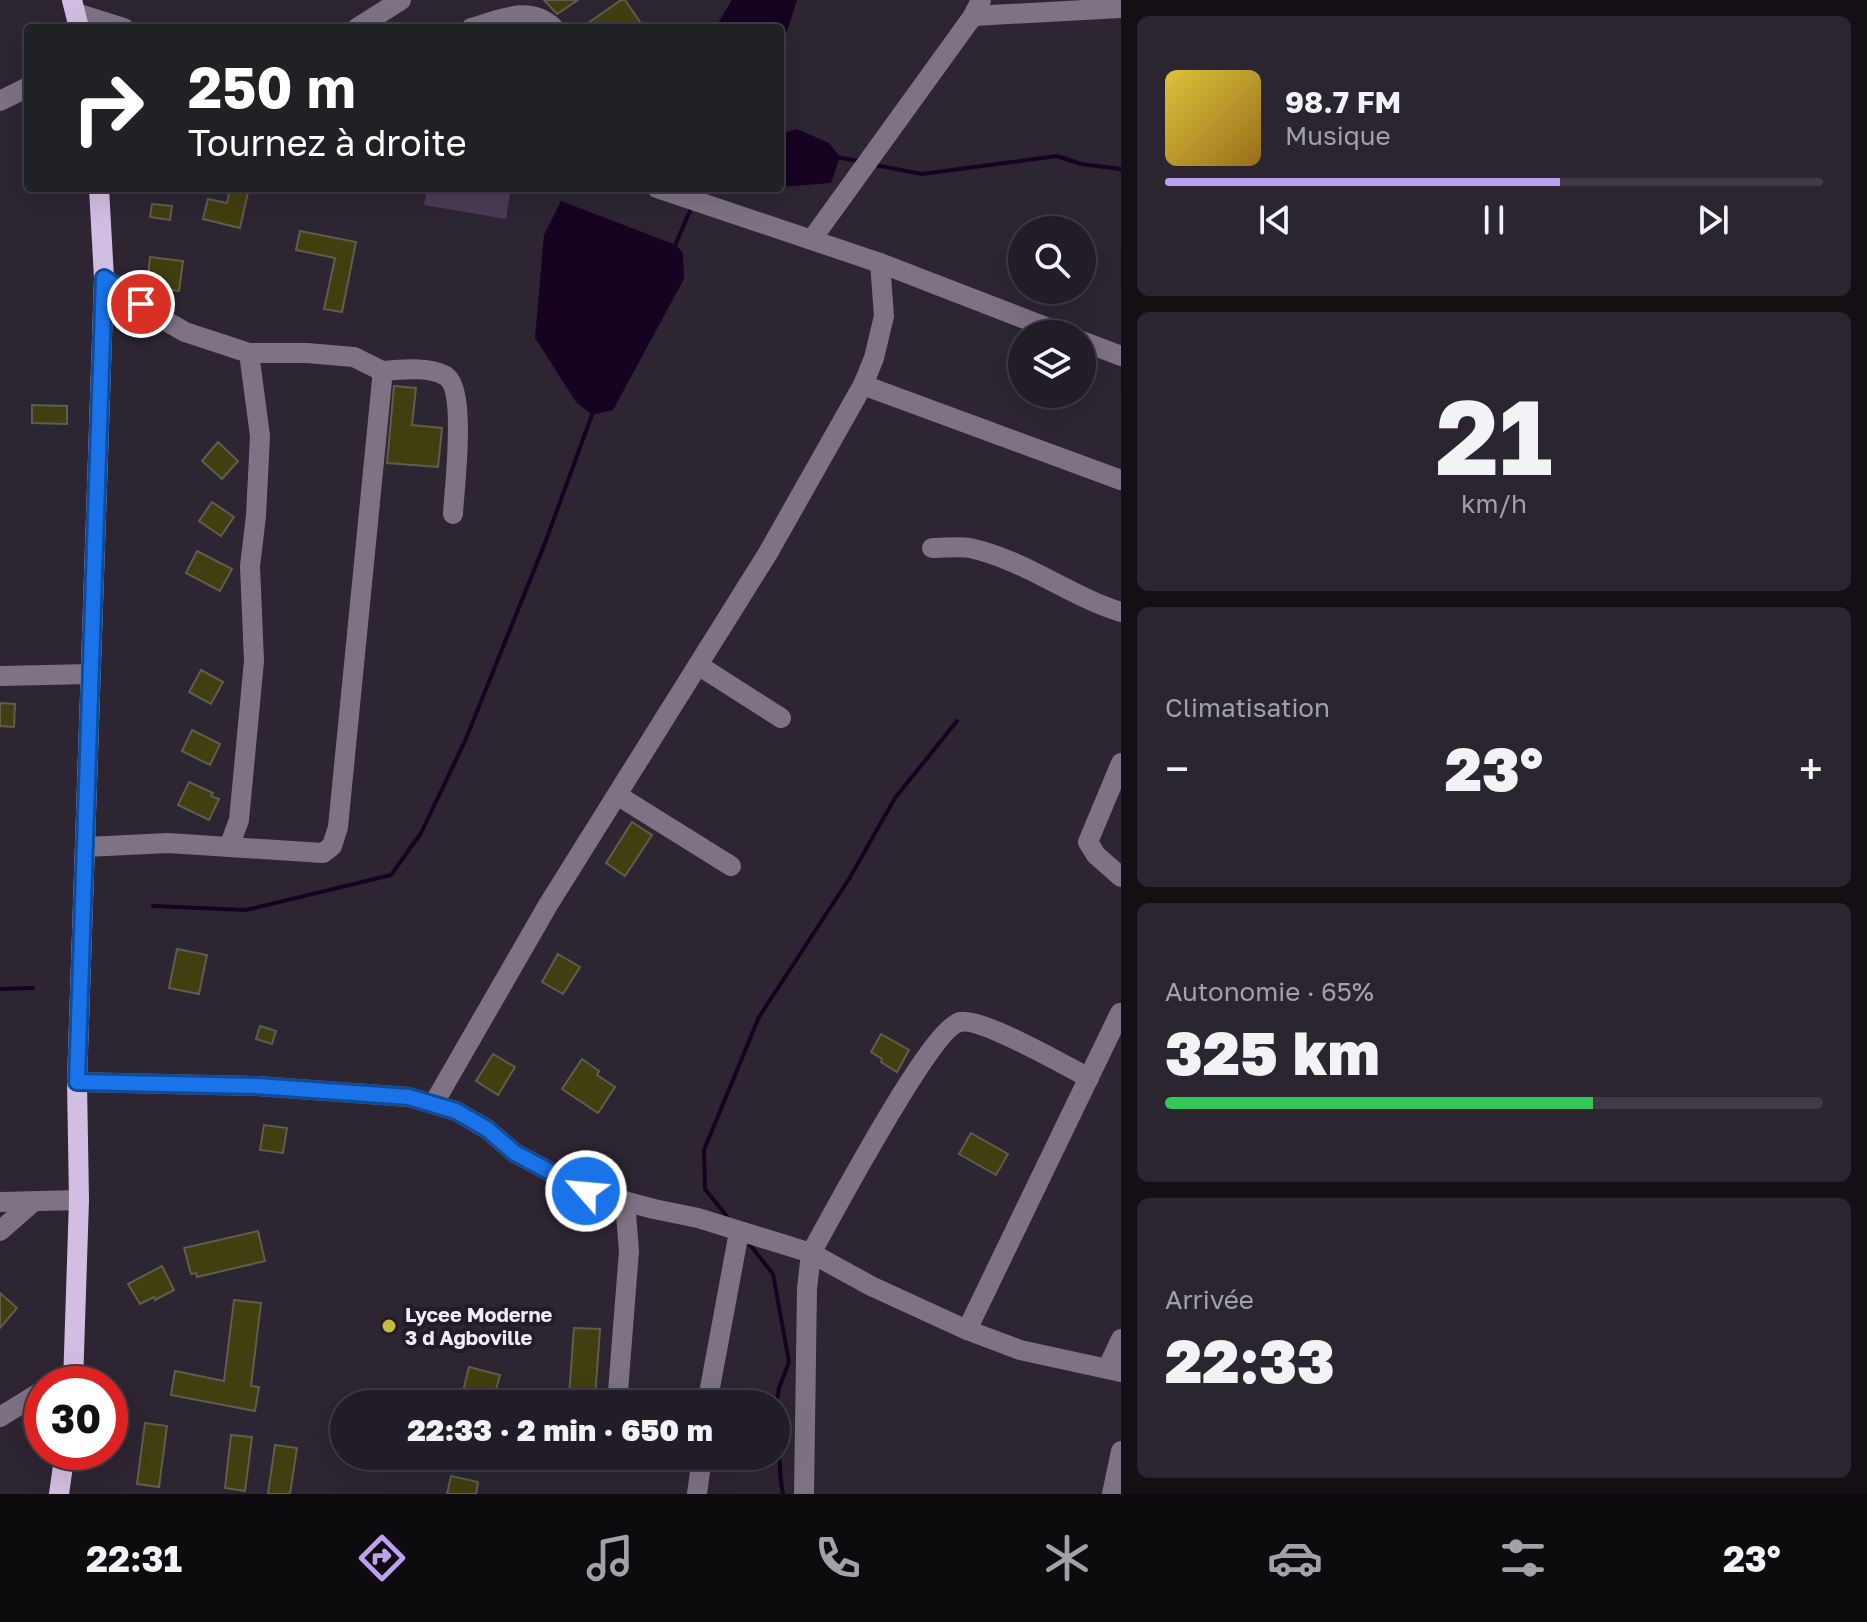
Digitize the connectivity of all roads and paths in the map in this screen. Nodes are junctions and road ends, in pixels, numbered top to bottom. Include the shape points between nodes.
1 (401, 0) edge
2 (977, 8) edge
3 (1121, 8) edge
4 (76, 14) edge
5 (110, 24) edge
6 (363, 24) edge
7 (484, 24) edge
8 (548, 24) edge
9 (24, 89) edge
10 (0, 101) edge
11 (99, 192) edge
12 (669, 192) edge
13 (812, 239) junction
14 (880, 263) junction
15 (104, 278) junction
16 (1028, 320) edge
17 (1096, 346) edge
18 (249, 353) junction
19 (1121, 356) edge
20 (382, 371) junction
21 (863, 385) junction
22 (1121, 480) edge
23 (453, 514) dead end
24 (932, 548) dead end
25 (1121, 612) edge
26 (698, 665) junction
27 (91, 674) junction
28 (0, 676) edge
29 (781, 718) dead end
30 (1121, 763) edge
31 (617, 795) junction
32 (86, 847) junction
33 (229, 847) junction
34 (731, 866) dead end
35 (1121, 877) edge
36 (1120, 1013) edge
37 (1089, 1078) junction
38 (77, 1082) junction
39 (434, 1103) junction
40 (79, 1200) junction
41 (625, 1201) junction
42 (0, 1202) edge
43 (33, 1202) junction
44 (0, 1231) edge
45 (739, 1232) junction
46 (811, 1253) junction
47 (967, 1330) junction
48 (1121, 1339) edge
49 (74, 1366) edge
50 (1114, 1370) edge
51 (618, 1390) edge
52 (710, 1390) edge
53 (24, 1402) edge
54 (0, 1417) edge
55 (1121, 1451) edge
56 (62, 1470) edge
57 (700, 1470) edge
58 (59, 1494) edge
59 (697, 1494) edge
60 (804, 1494) edge
61 (1112, 1494) edge

1 - 6 street
2 - 3 street
2 - 13 street
4 - 5 street
7 - 8 street via 518,14 532,14
9 - 10 street
11 - 15 main road
12 - 13 street
13 - 14 street
14 - 16 street
14 - 21 street via 884,316
15 - 18 street via 185,332
15 - 27 main road
17 - 19 street
18 - 20 street via 354,357
18 - 33 street via 260,436 250,566 254,661 239,820
20 - 23 street via 443,374 455,390
20 - 33 street via 332,846 323,853
21 - 22 street
21 - 26 street
24 - 25 street via 967,547 1005,558 1087,601
26 - 29 street
26 - 31 street
27 - 28 street
27 - 32 main road
30 - 35 street via 1088,842
31 - 34 street
31 - 39 street
32 - 33 street
32 - 38 main road
36 - 37 street
37 - 46 street via 1018,1042 959,1022 918,1066
37 - 47 street
38 - 39 street via 257,1086
38 - 40 main road
39 - 41 street via 487,1129 546,1171 586,1191
40 - 43 street
40 - 49 main road
41 - 45 street
41 - 51 street via 629,1251
42 - 43 street
43 - 44 street
45 - 46 street
45 - 52 street
46 - 47 street
46 - 60 street
47 - 50 street via 1020,1350
48 - 50 street
53 - 54 street
55 - 61 street
56 - 58 main road
57 - 59 street

